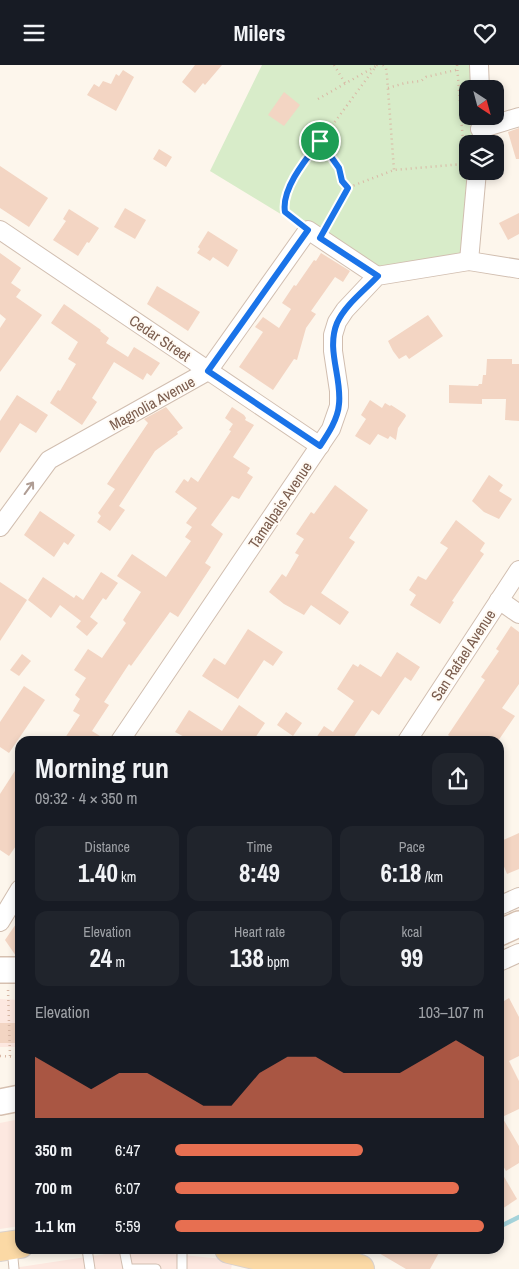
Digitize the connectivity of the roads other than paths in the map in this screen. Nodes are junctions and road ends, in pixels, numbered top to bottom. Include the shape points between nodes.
1 (479, 65) edge
2 (480, 80) edge
3 (519, 117) edge
4 (480, 130) edge
5 (469, 180) edge
6 (0, 230) edge
7 (469, 261) junction
8 (519, 269) edge
9 (378, 276) junction
10 (208, 371) junction
11 (320, 446) junction
12 (0, 527) edge
13 (519, 569) edge
14 (499, 600) junction
15 (519, 614) edge
16 (123, 736) edge
17 (410, 736) edge
18 (11, 892) edge
19 (519, 897) edge
20 (504, 904) edge
21 (0, 922) edge
22 (519, 924) edge
23 (504, 931) edge
24 (519, 953) edge
25 (504, 960) edge
26 (15, 1099) edge
27 (0, 1102) edge
28 (88, 1254) edge
29 (125, 1254) edge
30 (182, 1254) edge
31 (250, 1254) edge
32 (315, 1254) edge
33 (90, 1269) edge
34 (156, 1269) edge
35 (182, 1269) edge
36 (314, 1269) edge
37 (360, 1269) edge

1 - 2 street
3 - 4 street
5 - 7 street
6 - 10 street, Cedar Street
7 - 8 street
7 - 9 street
9 - 10 street, Magnolia Avenue via 314,234
9 - 11 street, Tamalpais Avenue via 337,322 333,351 339,406 331,429
10 - 11 street, Cedar Street
12 -> 10 street, Magnolia Avenue via 48,460
11 - 16 street, Tamalpais Avenue
13 - 14 street, San Rafael Avenue
14 - 15 street
14 - 17 street, San Rafael Avenue
18 - 21 street
19 - 20 street
22 - 23 main road
24 - 25 street
26 - 27 main road
28 - 33 lane
29 - 34 lane via 128,1269
30 - 35 lane
31 - 36 main road
32 - 37 main road

